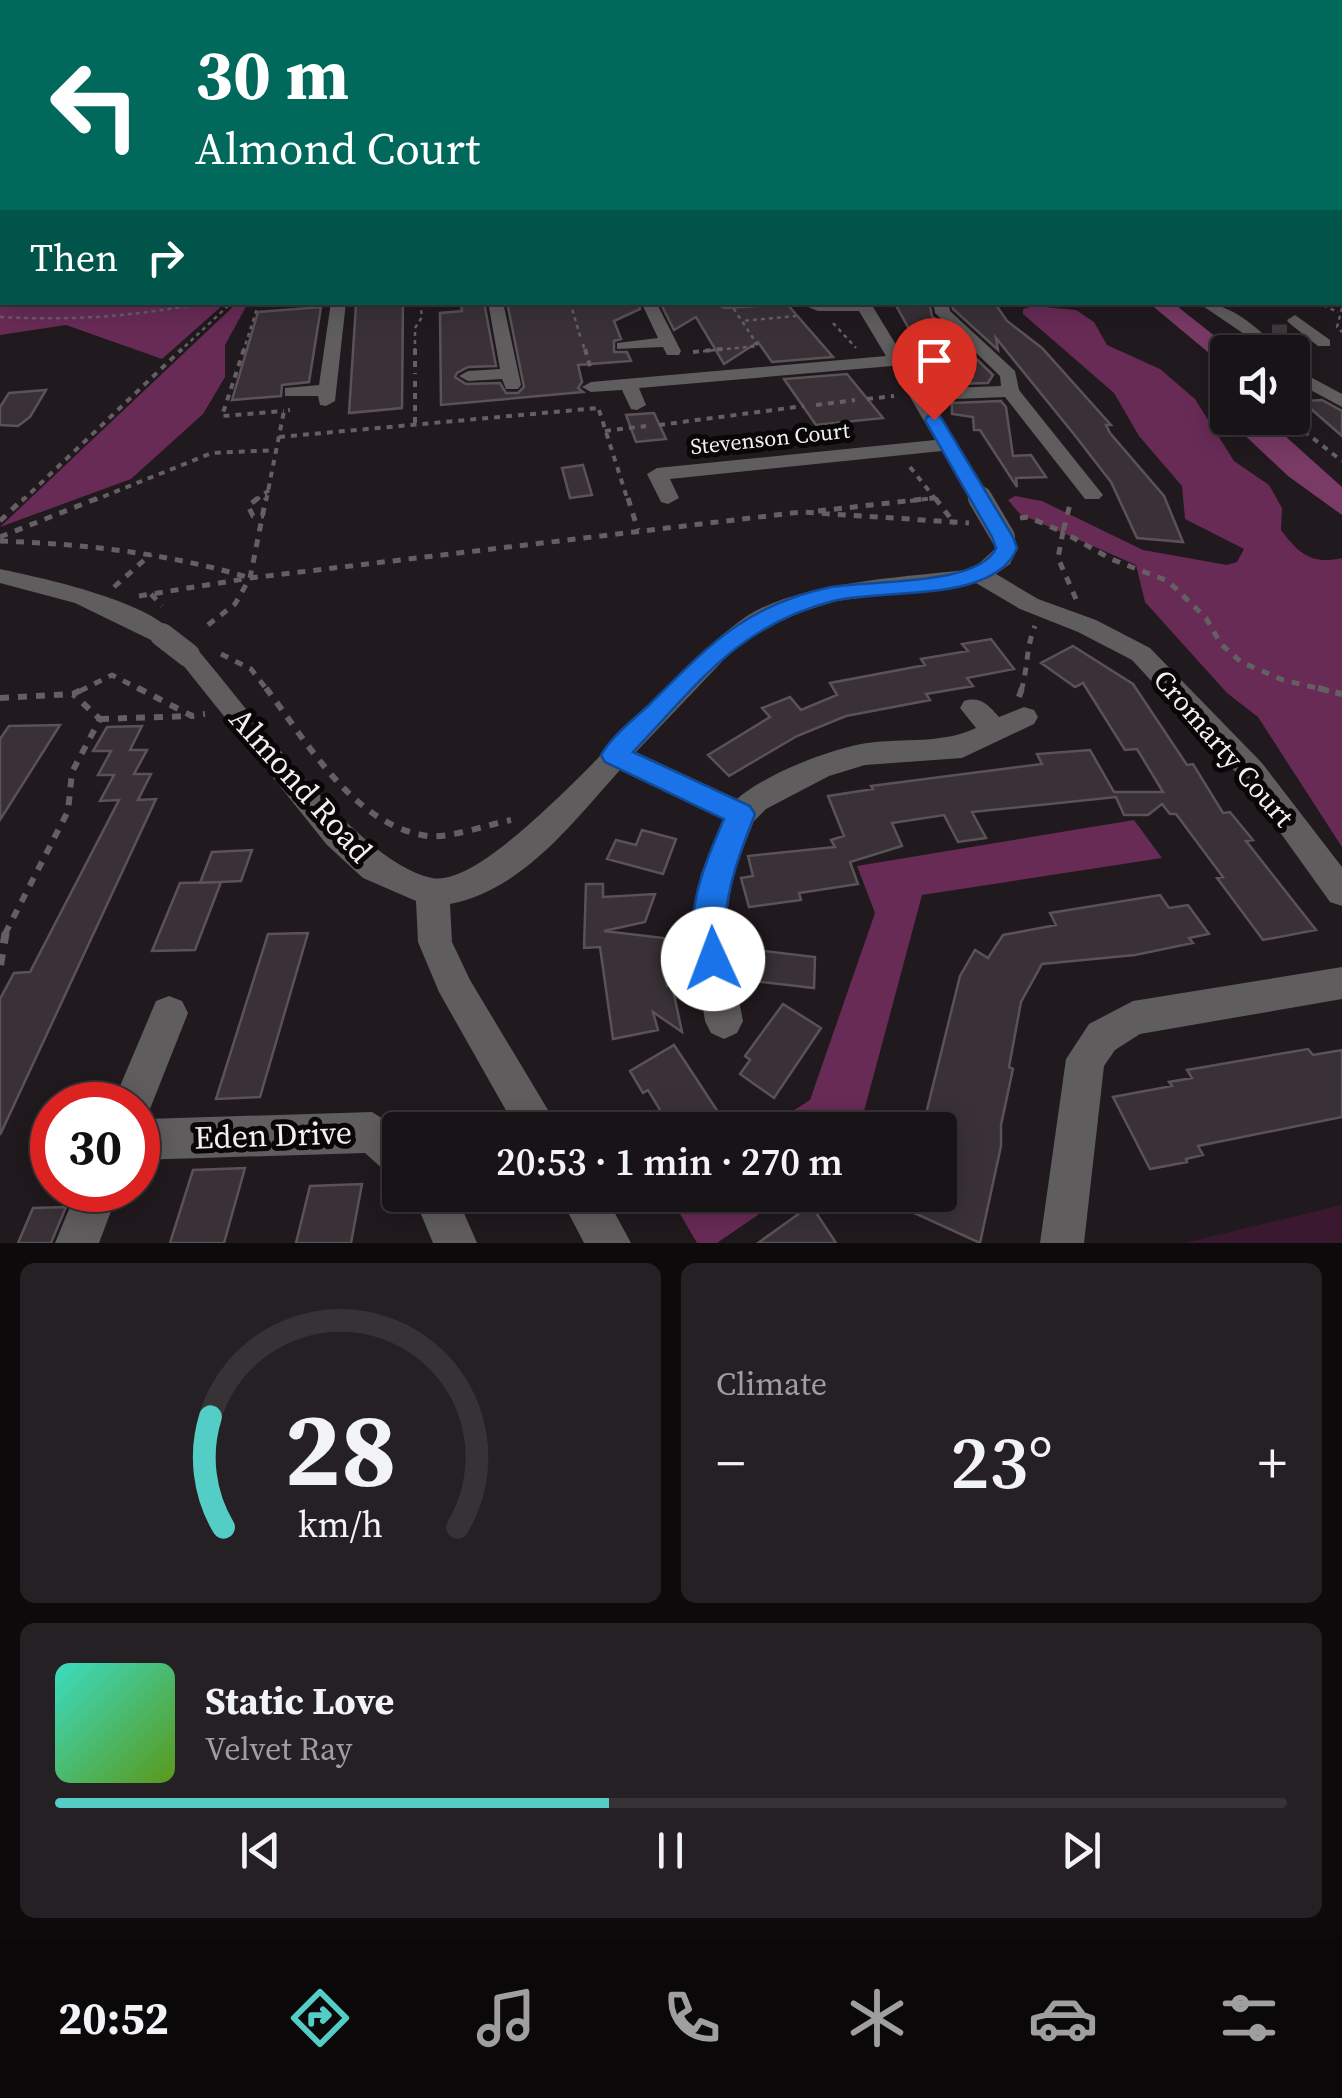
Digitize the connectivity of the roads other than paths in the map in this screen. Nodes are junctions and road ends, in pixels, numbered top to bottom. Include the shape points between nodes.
1 (339, 305) edge
2 (497, 305) edge
3 (650, 305) edge
4 (851, 305) edge
5 (864, 305) edge
6 (941, 305) edge
7 (1209, 305) edge
8 (815, 308) edge
9 (1272, 332) tunnel mouth
10 (1253, 333) joint
11 (624, 346) dead end
12 (898, 360) junction
13 (468, 376) dead end
14 (1310, 383) edge
15 (628, 384) junction
16 (592, 387) road end
17 (1010, 390) junction
18 (920, 395) junction
19 (287, 402) road end
20 (1342, 402) edge
21 (637, 405) dead end
22 (948, 445) junction
23 (1092, 495) dead end
24 (668, 498) dead end
25 (980, 575) junction
26 (0, 576) edge
27 (998, 719) road end
28 (615, 755) junction
29 (740, 814) junction
30 (1342, 892) edge
31 (433, 893) junction
32 (1342, 984) edge
33 (169, 1013) dead end
34 (724, 1021) dead end
35 (141, 1082) edge
36 (529, 1112) edge
37 (160, 1139) edge
38 (382, 1141) edge
39 (89, 1212) edge
40 (441, 1212) edge
41 (590, 1212) edge
42 (77, 1243) edge
43 (454, 1243) edge
44 (609, 1243) edge
45 (1062, 1243) edge

1 - 19 street via 327,396
2 - 13 street via 511,379
3 - 11 street via 671,346
4 - 8 street
5 - 12 street
6 - 17 street via 1010,375
7 - 10 street
9 - 10 street
12 - 15 street
12 - 18 street
14 - 20 street
15 - 16 street
15 - 21 street
17 - 18 street
17 - 23 street
18 - 22 street
22 - 24 street, Stevenson Court via 638,476
22 - 25 street, bridge via 1006,528 1002,559
25 - 28 street via 832,594 765,616 727,641
25 - 30 street, Cromarty Court via 1141,654 1252,771
26 - 31 street, Almond Road via 55,587 183,638 233,710 338,836 375,869
27 - 29 street via 962,747 865,754 819,768
28 - 29 street
28 - 31 street via 533,844 475,885
29 - 34 street via 716,874 708,928
31 - 36 street via 435,942
32 - 45 street via 1133,1018 1102,1037 1085,1059
33 - 35 street
37 - 38 street, Eden Drive via 372,1132
39 - 42 street
40 - 43 street
41 - 44 street

